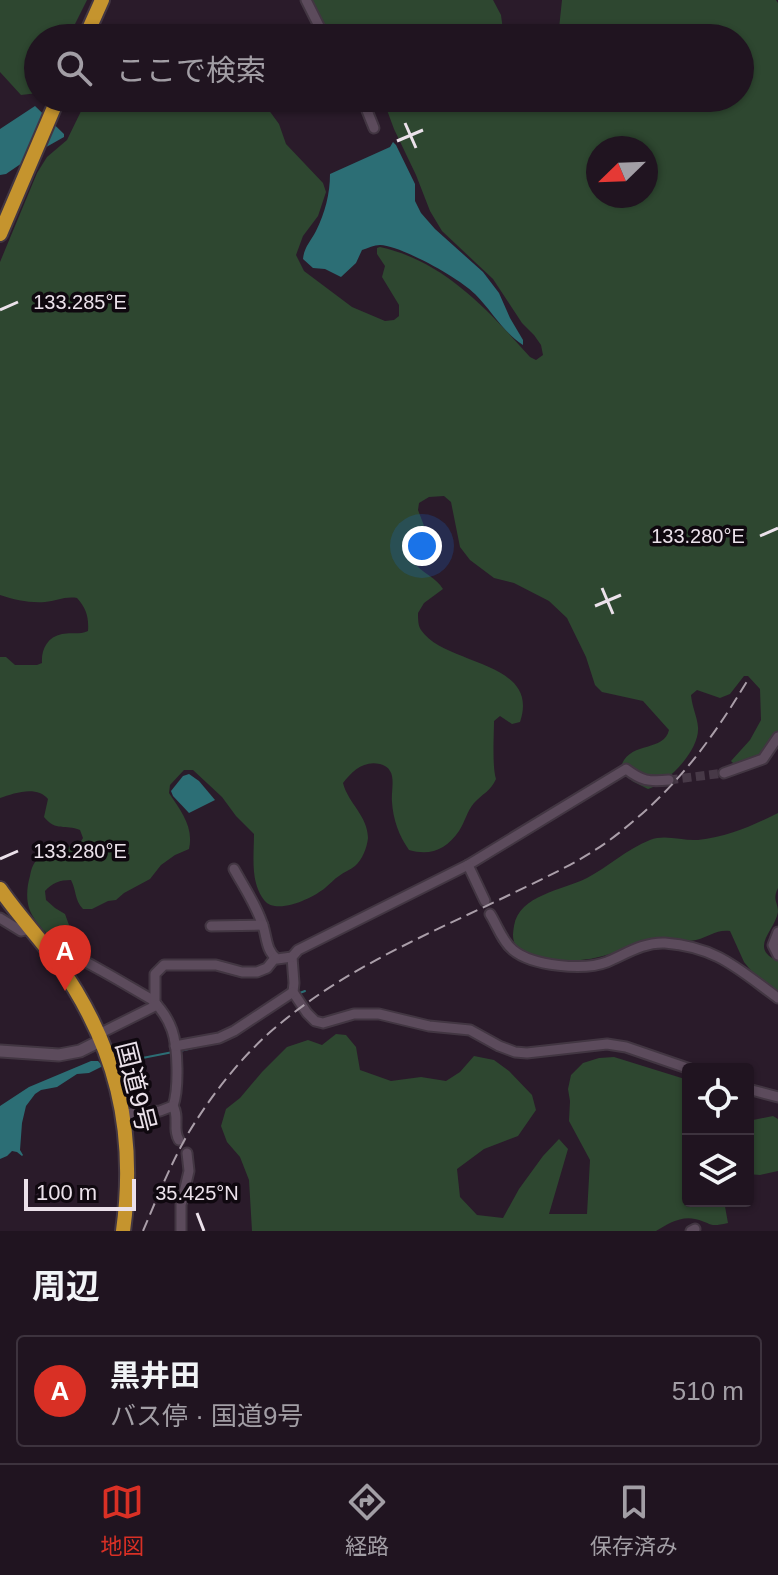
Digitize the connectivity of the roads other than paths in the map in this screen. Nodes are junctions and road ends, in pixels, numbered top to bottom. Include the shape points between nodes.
1 (102, 0) edge
2 (306, 0) edge
3 (91, 24) edge
4 (318, 24) edge
5 (52, 112) edge
6 (368, 112) edge
7 (374, 128) dead end
8 (0, 234) edge
9 (778, 737) edge
10 (724, 773) tunnel mouth
11 (669, 780) tunnel mouth
12 (468, 865) junction
13 (234, 869) dead end
14 (0, 889) edge
15 (485, 901) dead end
16 (490, 914) dead end
17 (0, 918) edge
18 (263, 925) junction
19 (211, 926) dead end
20 (30, 929) junction
21 (778, 932) edge
22 (45, 946) junction
23 (778, 955) edge
24 (292, 957) junction
25 (275, 958) junction
26 (293, 992) junction
27 (778, 998) edge
28 (156, 1004) junction
29 (100, 1037) junction
30 (175, 1049) junction
31 (0, 1051) edge
32 (682, 1066) edge
33 (754, 1091) edge
34 (778, 1097) edge
35 (173, 1106) junction
36 (123, 1114) junction
37 (179, 1140) dead end
38 (187, 1153) dead end
39 (123, 1231) edge
40 (181, 1231) edge

1 - 3 highway
2 - 4 street
5 - 8 highway
6 - 7 street
9 - 10 street via 763,759
11 - 12 street via 639,779 626,769
12 - 15 street
12 - 24 street
13 - 18 street
14 - 20 highway, 国道9号
16 - 27 street via 512,950 540,961 573,968 608,962 649,944 697,947
17 - 20 street via 21,931
18 - 19 street
18 - 25 street
20 - 22 highway, 国道9号
21 - 23 street via 773,945
22 - 28 street via 83,960
22 - 29 highway, 国道9号
24 - 25 street
24 - 26 street
25 - 28 street via 257,972 164,965 155,974
26 - 30 street via 234,1031
26 - 32 street via 307,1013 323,1023 379,1014 470,1030 515,1052 607,1044
28 - 29 street
28 - 30 street via 173,1032
29 - 31 street via 80,1051 59,1055
29 - 36 highway, 国道9号
30 - 35 street
33 - 34 street
35 - 36 street
35 - 37 street
36 - 39 highway, 国道9号 via 128,1158
38 - 40 street

